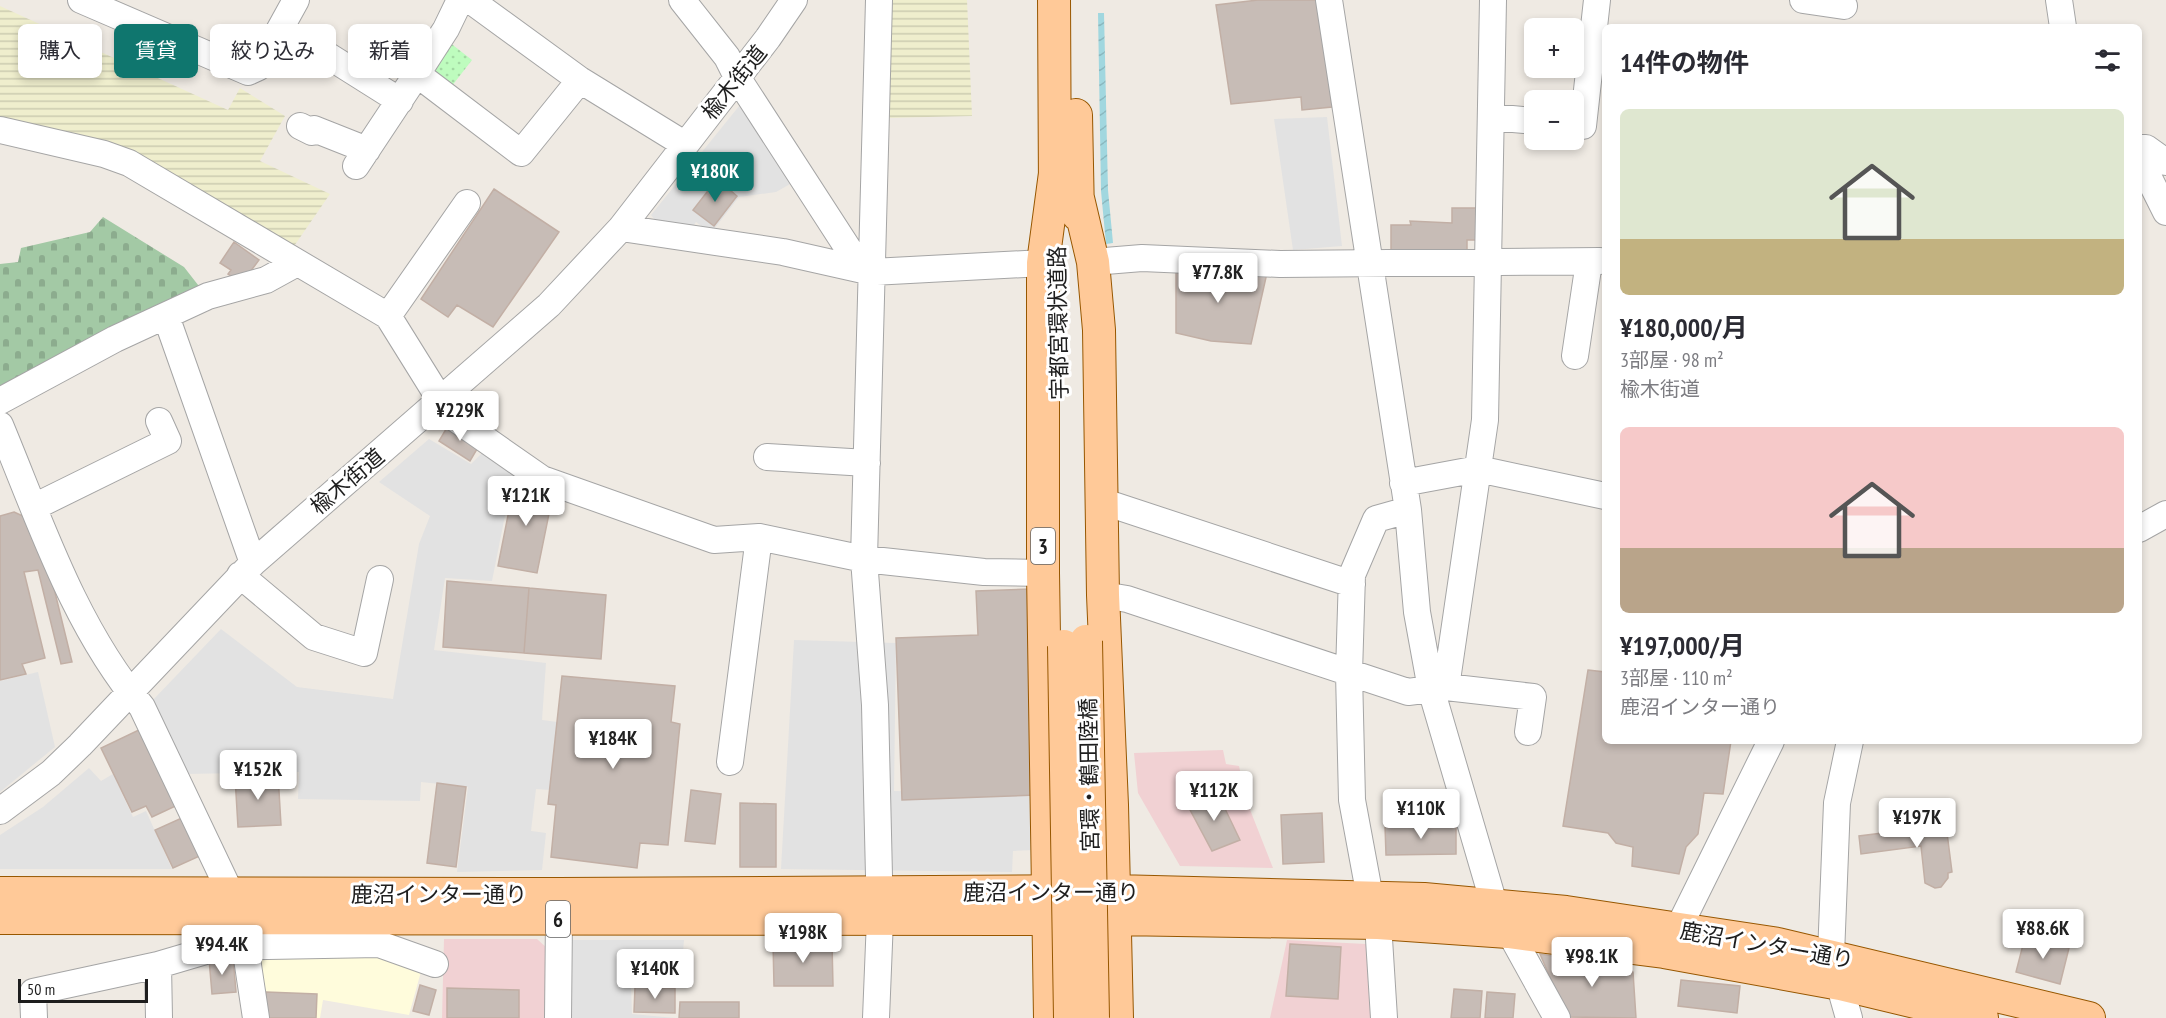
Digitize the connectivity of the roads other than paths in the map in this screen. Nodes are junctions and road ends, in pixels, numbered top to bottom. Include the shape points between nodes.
1 (81, 0) edge
2 (460, 0) edge
3 (470, 0) edge
4 (682, 0) edge
5 (794, 0) edge
6 (879, 0) edge
7 (1054, 0) edge
8 (1075, 0) edge
9 (1329, 0) edge
10 (1493, 0) edge
11 (1597, 0) edge
12 (1803, 0) edge
13 (2059, 0) edge
14 (293, 1) edge
15 (1844, 11) edge
16 (2063, 24) edge
17 (432, 51) edge
18 (336, 61) edge
19 (737, 77) junction
20 (414, 78) edge
21 (422, 78) edge
22 (580, 80) junction
23 (400, 100) junction
24 (1491, 117) junction
25 (1584, 117) edge
26 (1524, 120) edge
27 (300, 126) dead end
28 (0, 130) edge
29 (684, 144) junction
30 (2142, 148) edge
31 (2166, 162) edge
32 (2142, 164) edge
33 (1055, 173) junction
34 (1077, 194) junction
35 (467, 202) dead end
36 (2166, 212) edge
37 (621, 228) junction
38 (1043, 262) junction
39 (1093, 262) junction
40 (1371, 262) junction
41 (297, 263) junction
42 (1490, 264) junction
43 (867, 271) junction
44 (166, 316) junction
45 (388, 316) junction
46 (1575, 356) dead end
47 (0, 401) edge
48 (441, 402) junction
49 (159, 421) dead end
50 (0, 424) edge
51 (767, 457) dead end
52 (867, 463) junction
53 (1478, 469) junction
54 (1403, 483) junction
55 (1602, 495) edge
56 (1101, 501) junction
57 (34, 507) junction
58 (1408, 510) junction
59 (2166, 514) edge
60 (2142, 527) edge
61 (759, 537) junction
62 (864, 559) junction
63 (247, 569) junction
64 (1043, 573) junction
65 (380, 579) dead end
66 (1352, 584) junction
67 (1103, 595) junction
68 (1075, 644) junction
69 (1349, 673) junction
70 (1438, 688) junction
71 (129, 692) junction
72 (1528, 732) dead end
73 (1770, 744) edge
74 (1849, 744) edge
75 (730, 762) dead end
76 (0, 811) edge
77 (0, 893) edge
78 (1494, 904) junction
79 (1049, 905) junction
80 (1115, 905) junction
81 (880, 906) junction
82 (1374, 910) junction
83 (0, 918) edge
84 (559, 919) junction
85 (240, 921) junction
86 (1678, 929) junction
87 (1508, 932) junction
88 (1831, 955) junction
89 (435, 964) dead end
90 (158, 965) junction
91 (1840, 984) junction
92 (34, 1018) edge
93 (159, 1018) edge
94 (256, 1018) edge
95 (558, 1018) edge
96 (876, 1018) edge
97 (1050, 1018) edge
98 (1070, 1018) edge
99 (1093, 1018) edge
100 (1117, 1018) edge
101 (1384, 1018) edge
102 (1557, 1018) edge
103 (1849, 1018) edge
104 (1982, 1018) edge
105 (2089, 1018) edge

1 - 14 street via 248,72 259,67
2 - 17 street
3 - 22 street
4 - 19 street via 727,57
5 - 19 street, 楡木街道
6 - 43 street
7 - 33 main road, 宇都宮環状道路 / 3
8 - 34 main road, 宇都宮環状道路 / 3
9 - 40 street via 1341,96
10 - 24 street
11 - 25 street
12 - 15 street
13 - 16 street
18 - 23 street
19 - 29 street, 楡木街道
19 - 43 street
20 - 23 street
21 - 22 street via 521,153
22 - 29 street
23 - 27 street via 362,158 314,129 312,132
24 - 26 street
24 - 42 street
28 - 41 street via 129,163
29 - 37 street, 楡木街道
30 - 31 street
32 - 36 street
33 - 38 main road, 3
33 - 68 main road, 宇都宮環状道路 / 3
34 - 39 main road, 3
34 - 68 main road, 宇都宮環状道路 / 3
35 - 45 street
37 - 43 street via 783,252
37 - 48 street, 楡木街道 via 549,305
38 - 43 street
38 - 64 main road, 3
39 - 40 street via 1142,258 1280,264
39 - 56 main road, 3 via 1099,330
40 - 42 street
40 - 54 street
41 - 44 street via 266,280 208,296
41 - 45 street
42 - 46 street via 1595,262
42 - 53 street via 1485,420
43 - 52 street
44 - 47 street
44 - 63 street
45 - 48 street
48 - 61 street via 449,414 542,479 714,540
48 - 63 street, 楡木街道
49 - 57 street via 168,441
50 - 57 street
51 - 52 street
52 - 62 street
53 - 54 street
53 - 55 street
53 - 70 street
54 - 58 street
56 - 66 street
56 - 67 main road, 3
57 - 71 street via 79,610
58 - 66 street via 1376,519 1352,575
58 - 70 street via 1417,612
59 - 60 street
61 - 62 street
61 - 75 street
62 - 64 street via 984,572
62 - 81 street via 875,705
63 - 65 street via 314,637 364,653
63 - 71 street, 楡木街道
64 - 79 main road, 3
66 - 69 street
67 - 69 street via 1127,599
67 - 80 main road, 3
68 - 98 main road, 宮環・鶴田陸橋 / 3, bridge
68 - 99 main road, 宮環・鶴田陸橋 / 3, bridge
69 - 70 street via 1408,692
69 - 82 street via 1352,800
70 - 72 street via 1533,697
70 - 78 street
71 - 76 street, 楡木街道 via 51,773
71 - 85 street via 142,707
73 - 86 street
74 - 88 street via 1837,803
77 - 85 main road, 鹿沼インター通り / 6
78 - 82 main road, 鹿沼インター通り / 6
78 - 86 main road, 鹿沼インター通り / 6
78 - 87 street
79 - 80 main road, 鹿沼インター通り / 6
79 - 81 main road, 鹿沼インター通り / 6
79 - 97 main road, 3
80 - 82 main road, 鹿沼インター通り / 6
80 - 100 main road, 3
81 - 84 main road, 鹿沼インター通り / 6
81 - 85 main road, 鹿沼インター通り / 6
81 - 96 street
82 - 87 main road, 鹿沼インター通り / 6
82 - 101 street
83 - 85 main road, 鹿沼インター通り / 6
84 - 85 main road, 鹿沼インター通り / 6
84 - 95 street
85 - 89 street via 379,944
85 - 90 street via 219,947
85 - 94 street
86 - 88 main road, 鹿沼インター通り / 6
87 - 91 main road, 鹿沼インター通り / 6 via 1664,952
87 - 102 street
88 - 91 street
88 - 105 main road, 鹿沼インター通り / 6
90 - 92 street via 33,992
90 - 93 street
91 - 103 street
91 - 104 main road, 鹿沼インター通り / 6

